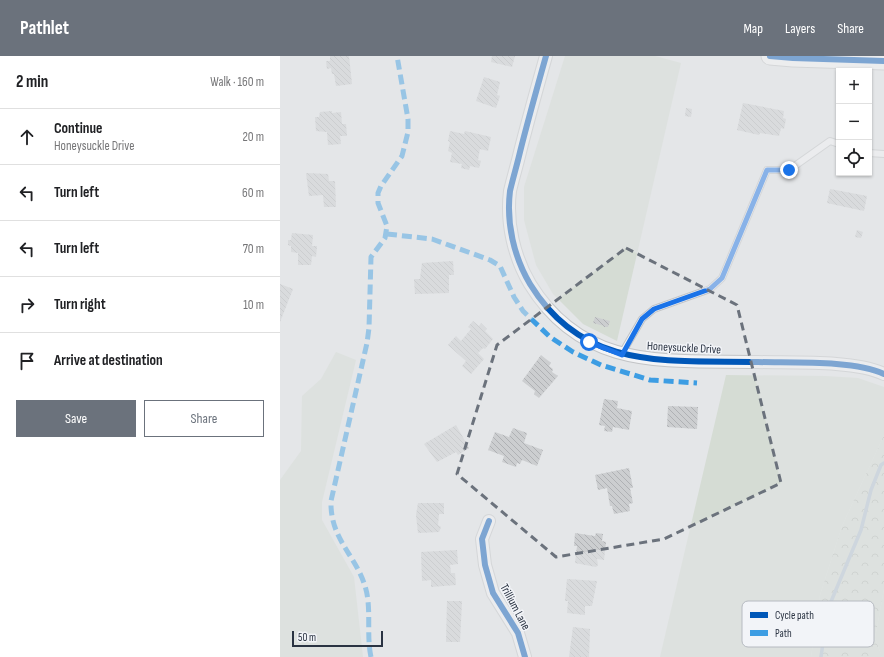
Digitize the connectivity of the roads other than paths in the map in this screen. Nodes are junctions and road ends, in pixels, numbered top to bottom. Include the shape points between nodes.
1 (546, 56) edge
2 (770, 56) edge
3 (884, 61) edge
4 (836, 143) edge
5 (872, 153) edge
6 (884, 154) edge
7 (622, 355) junction
8 (884, 374) edge
9 (489, 521) dead end
10 (525, 657) edge

1 - 7 street, Honeysuckle Drive via 510,192 510,226 517,255 525,276 541,302 561,323 589,342
2 - 3 main road
4 - 7 lane via 830,141 789,170 767,170 722,278 710,289 654,309 642,319
5 - 6 lane
7 - 8 street, Honeysuckle Drive via 655,359 842,365
9 - 10 street, Trillium Lane via 482,539 485,565 494,593 518,633

